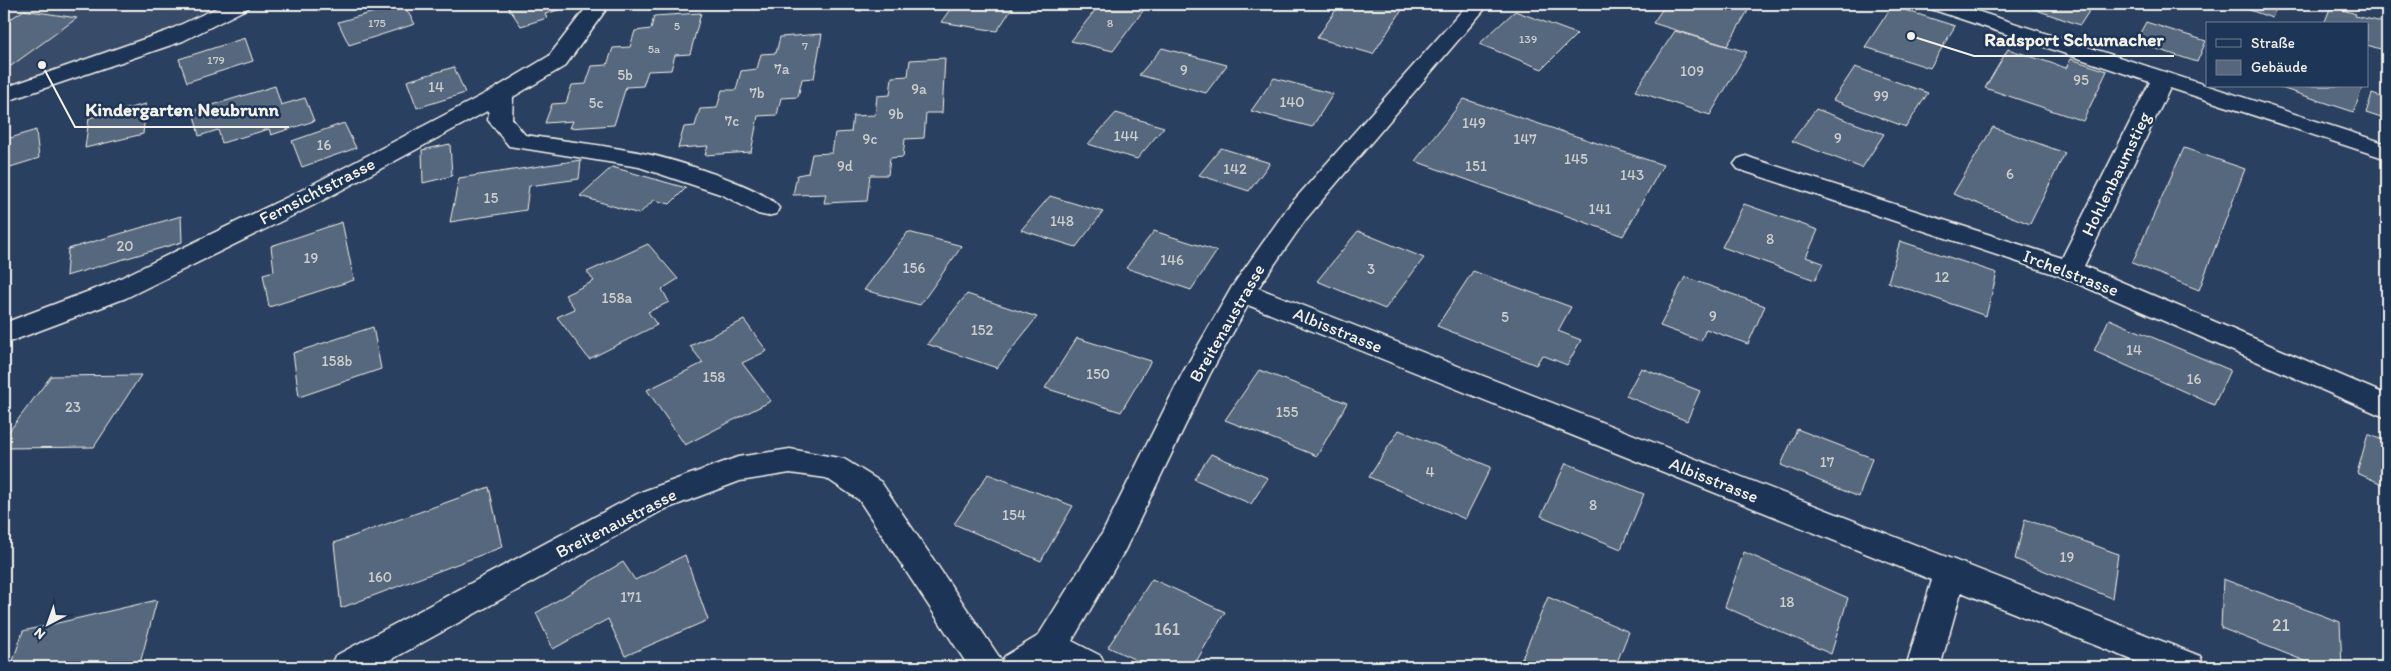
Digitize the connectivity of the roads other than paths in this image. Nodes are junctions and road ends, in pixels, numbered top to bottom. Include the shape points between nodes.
1 (241, 4) edge
2 (600, 4) edge
3 (1479, 4) edge
4 (1935, 4) edge
5 (2163, 79) junction
6 (502, 94) junction
7 (4, 95) edge
8 (2387, 152) edge
9 (1746, 164) dead end
10 (767, 208) dead end
11 (2069, 270) junction
12 (1242, 292) junction
13 (4, 334) edge
14 (2387, 407) edge
15 (1950, 574) junction
16 (1050, 647) junction
17 (347, 667) edge
18 (988, 667) edge
19 (1017, 667) edge
20 (1088, 667) edge
21 (1923, 667) edge
22 (2188, 667) edge

1 - 7 street via 175,36
2 - 6 street, Fernsichtstrasse via 557,61
3 - 12 street, Breitenaustrasse via 1297,212
4 - 5 street
5 - 8 street
5 - 11 street, Hohlenbaumstieg
6 - 10 street via 500,120 516,141 642,160 732,189
6 - 13 street, Fernsichtstrasse via 305,199 117,291
9 - 11 street, Irchelstrasse
11 - 14 street, Irchelstrasse
12 - 15 street, Albisstrasse
12 - 16 street, Breitenaustrasse via 1196,374 1114,541
15 - 21 street
15 - 22 street, Albisstrasse
16 - 19 street, Breitenaustrasse
16 - 20 street
17 - 18 street, Breitenaustrasse via 652,501 738,469 790,461 833,467 870,491

